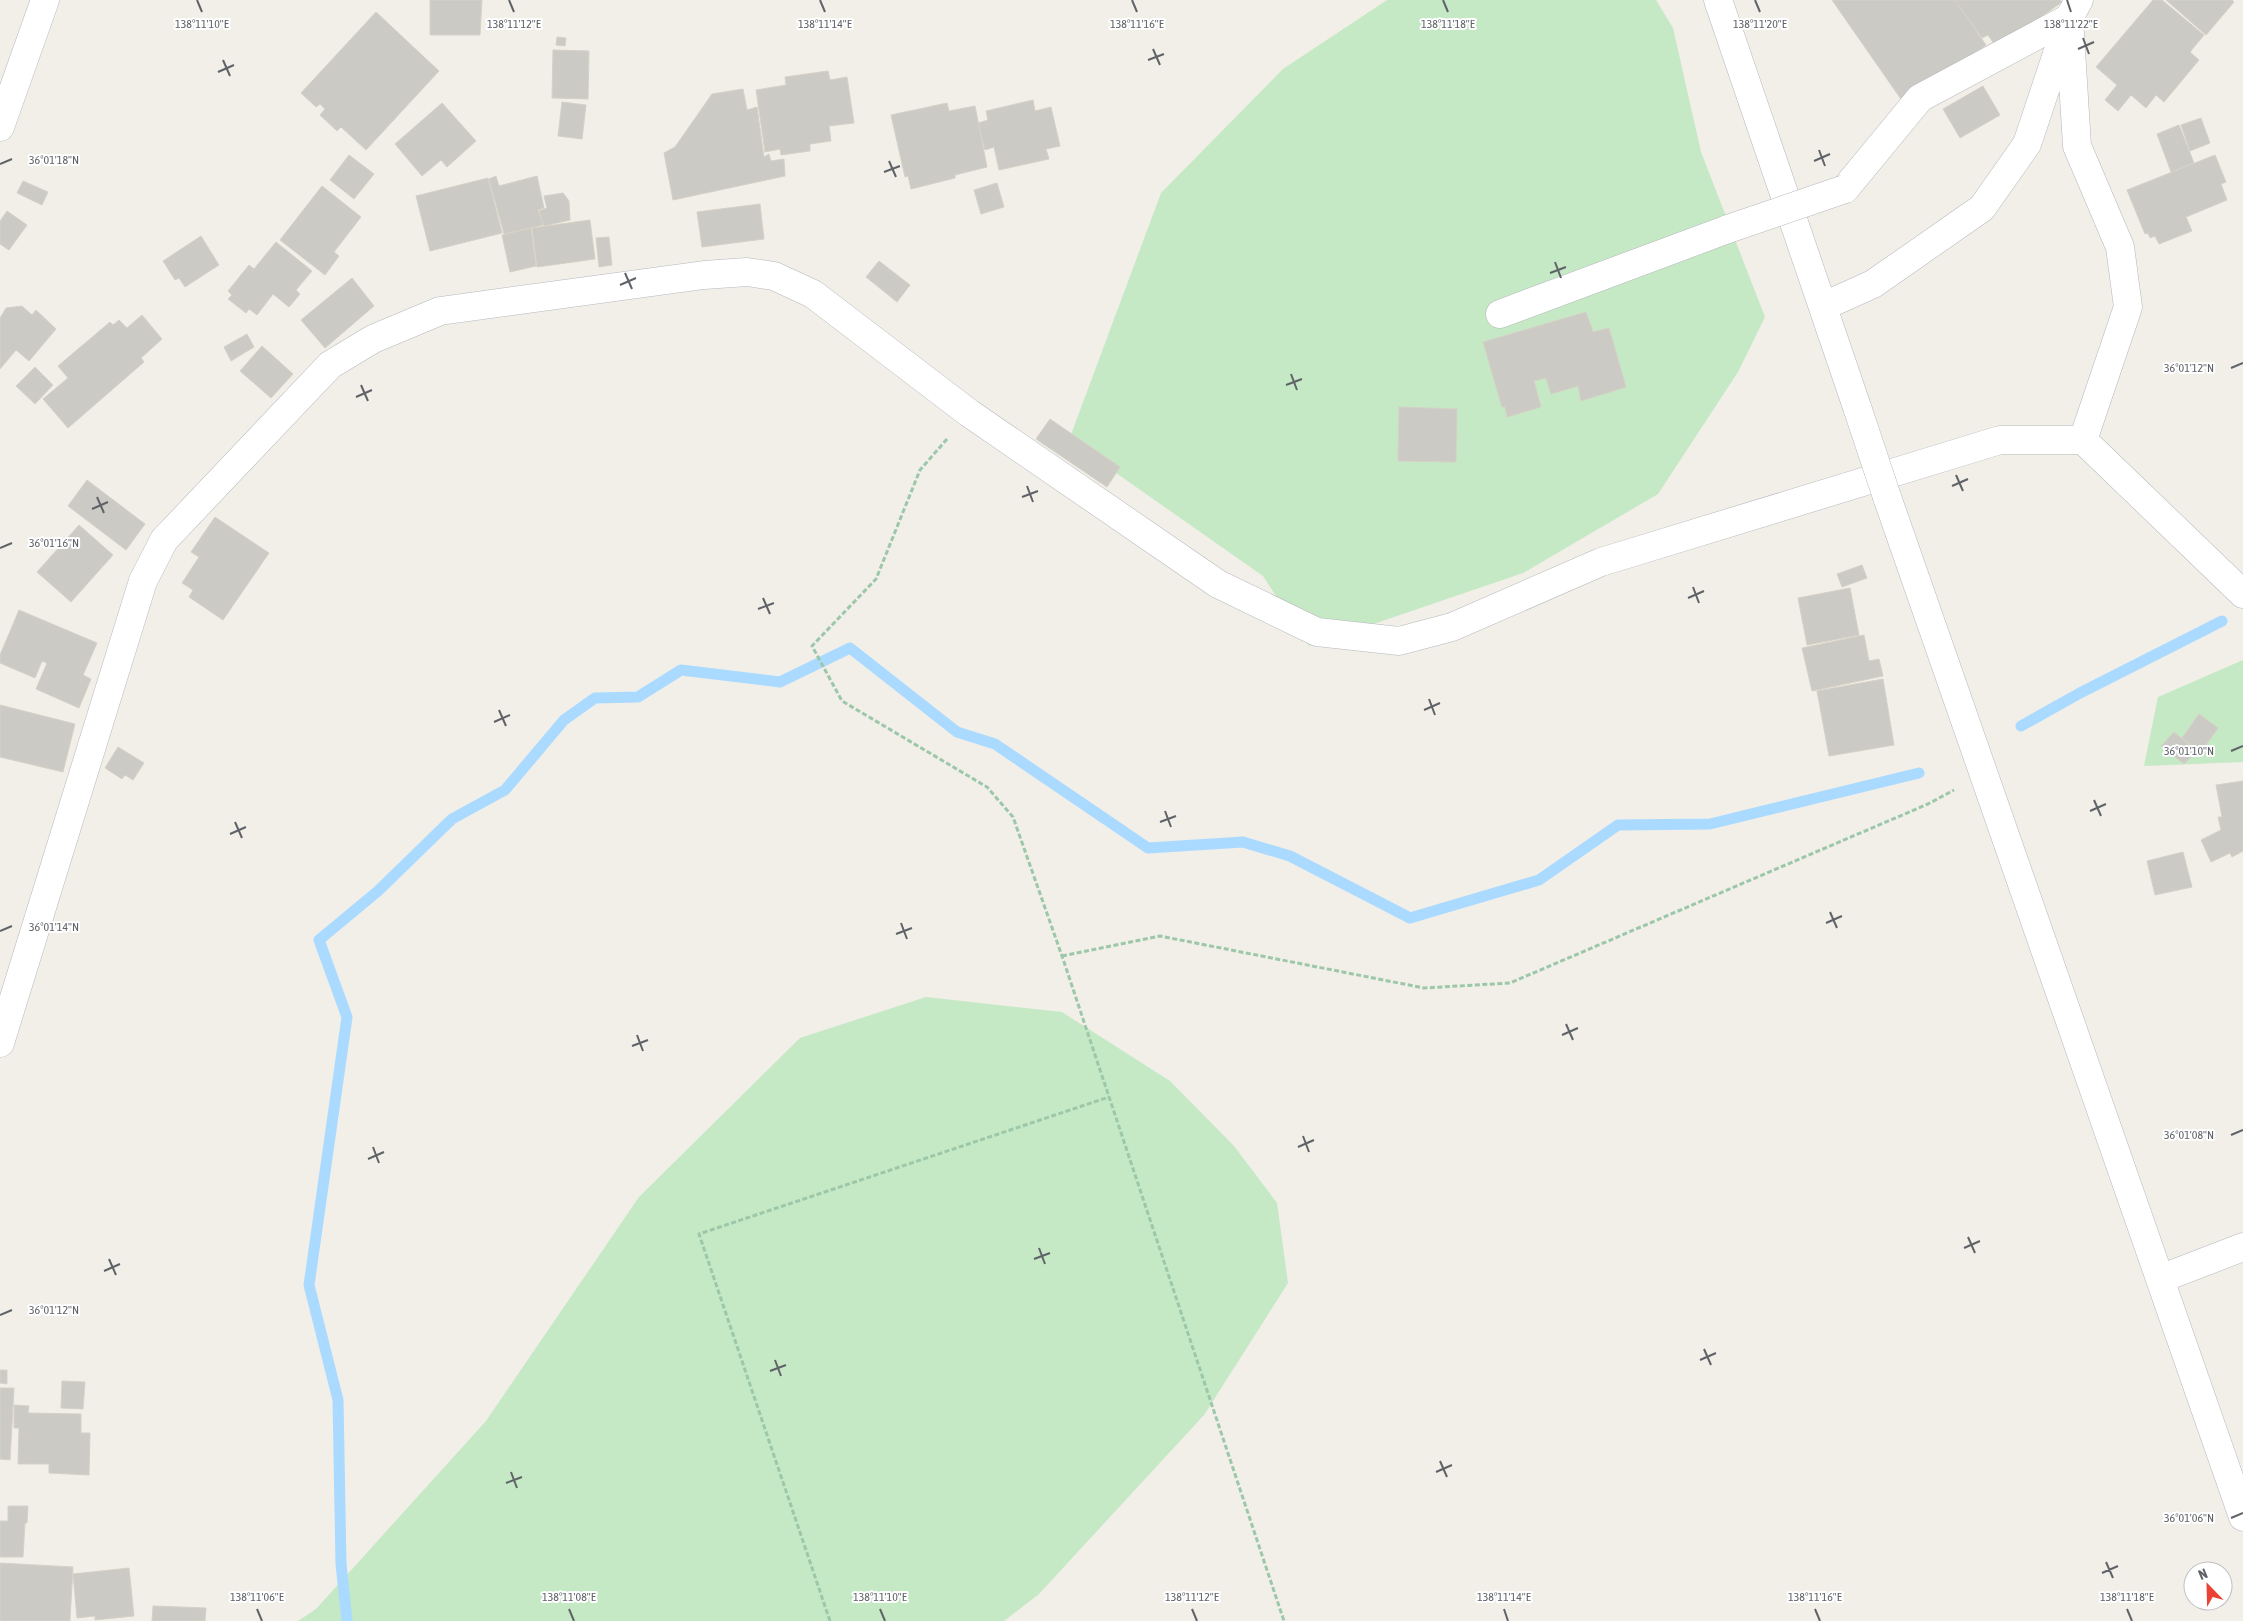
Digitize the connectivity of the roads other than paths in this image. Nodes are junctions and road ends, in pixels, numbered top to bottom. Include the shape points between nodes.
1 (45, 0) edge
2 (1718, 0) edge
3 (2074, 9) edge
4 (0, 127) edge
5 (1824, 306) junction
6 (1500, 314) dead end
7 (2083, 440) junction
8 (2243, 594) edge
9 (0, 1042) edge
10 (2243, 1247) edge
11 (2160, 1279) junction
12 (2243, 1517) edge

1 - 4 street
2 - 5 street
3 - 5 street via 2027,144 1982,208 1873,284
3 - 6 street, bridge via 1920,98 1845,189
3 - 7 street via 2077,146 2120,247 2128,307
5 - 11 street, bridge
7 - 8 street
7 - 9 street via 2000,440 1601,562 1452,627 1398,641 1317,632 1218,584 969,413 813,294 774,276 747,272 704,275 440,311 373,339 330,365 164,540 143,581
10 - 11 street
11 - 12 street

